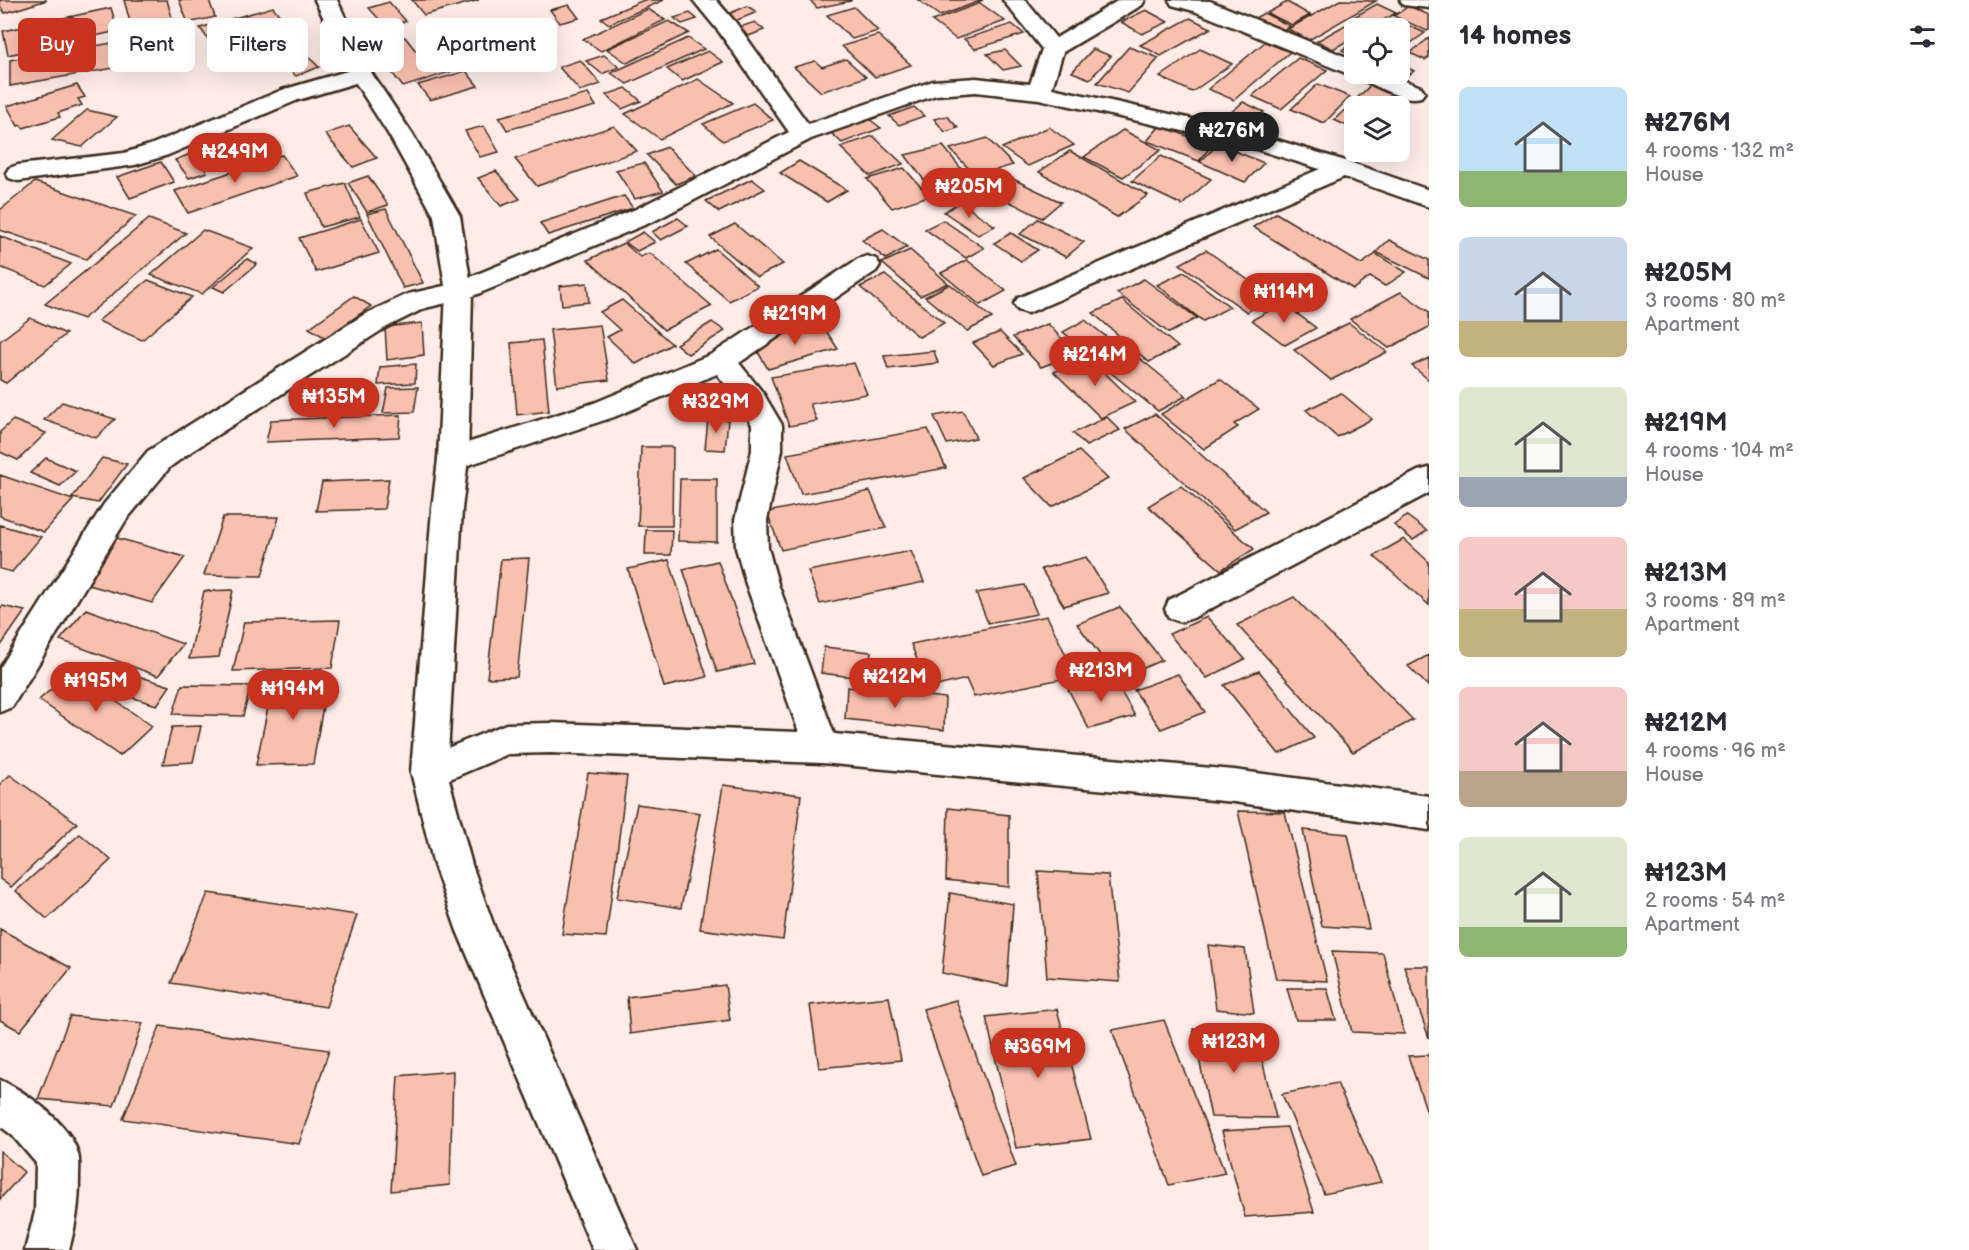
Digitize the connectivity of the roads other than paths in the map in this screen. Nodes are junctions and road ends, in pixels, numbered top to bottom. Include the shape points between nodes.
1 (326, 0) edge
2 (704, 0) edge
3 (1014, 0) edge
4 (1134, 0) edge
5 (1180, 0) edge
6 (1411, 0) edge
7 (1429, 2) edge
8 (1053, 50) junction
9 (1344, 64) edge
10 (361, 74) junction
11 (1393, 84) edge
12 (1039, 92) junction
13 (1413, 92) dead end
14 (803, 134) junction
15 (1343, 168) junction
16 (6, 174) edge
17 (1429, 200) edge
18 (867, 265) dead end
19 (459, 292) junction
20 (1028, 304) dead end
21 (722, 361) junction
22 (453, 459) junction
23 (1429, 479) edge
24 (1181, 609) dead end
25 (0, 697) edge
26 (822, 748) junction
27 (429, 772) junction
28 (1429, 813) edge
29 (0, 1101) edge
30 (47, 1250) edge
31 (615, 1250) edge

1 - 10 street
2 - 14 street
3 - 8 street
4 - 8 street
5 - 9 street
6 - 7 street
8 - 12 street
10 - 16 street via 290,95 126,160
10 - 19 street via 447,216
11 - 13 street
12 - 14 street via 976,85 933,88
12 - 15 street via 1243,137
14 - 19 street via 645,215
15 - 17 street
15 - 20 street
18 - 21 street
19 - 22 street
19 - 25 street via 418,300 375,321 159,459 115,512
21 - 22 street via 604,410
21 - 26 street via 767,425 767,450 751,520 752,548
22 - 27 street
23 - 24 street
26 - 27 street via 506,739
26 - 28 street via 1234,786
27 - 31 street via 453,865 476,931
29 - 30 street via 27,1120 57,1155 57,1212

